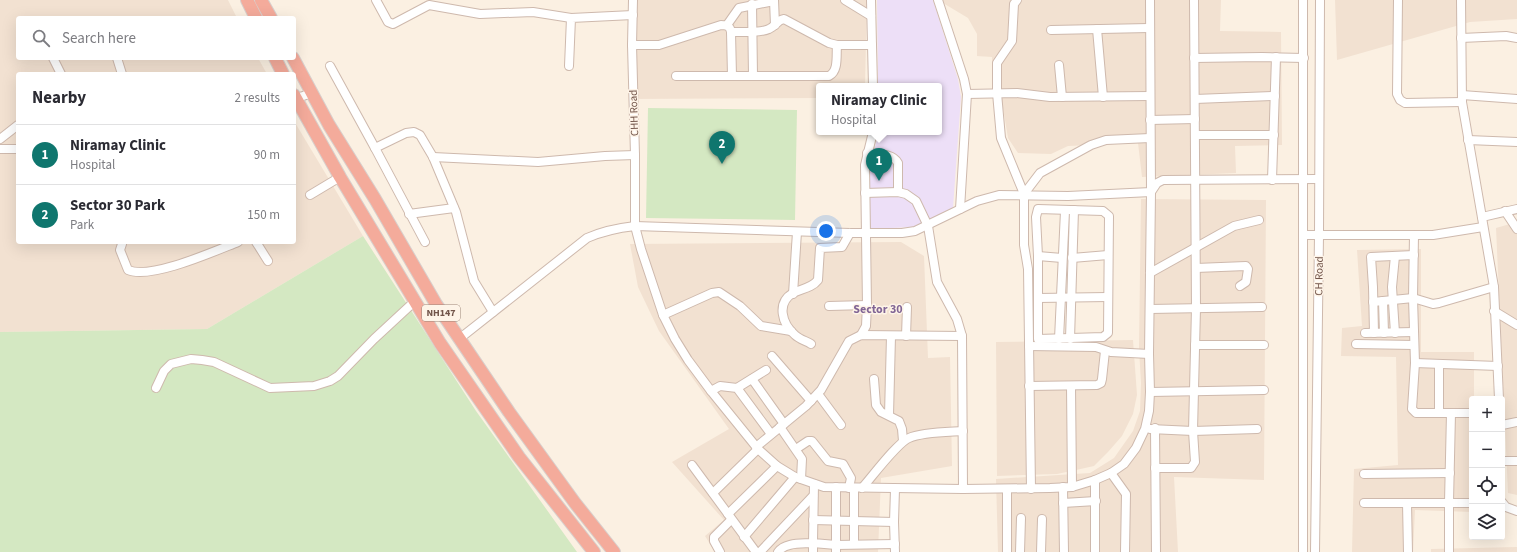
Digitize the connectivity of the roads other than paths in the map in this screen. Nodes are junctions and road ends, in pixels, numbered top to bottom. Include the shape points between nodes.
1 (247, 0) edge
2 (261, 0) edge
3 (376, 0) edge
4 (633, 0) edge
5 (774, 0) edge
6 (845, 0) edge
7 (871, 0) edge
8 (938, 0) edge
9 (1150, 0) edge
10 (1194, 0) edge
11 (1304, 0) edge
12 (1320, 0) edge
13 (1398, 0) edge
14 (1461, 0) edge
15 (1013, 1) edge
16 (428, 2) edge
17 (752, 4) junction
18 (633, 14) junction
19 (255, 16) edge
20 (269, 16) edge
21 (871, 16) junction
22 (571, 18) junction
23 (727, 25) junction
24 (775, 25) junction
25 (1149, 28) junction
26 (1097, 29) junction
27 (1051, 30) dead end
28 (752, 31) junction
29 (732, 32) junction
30 (1461, 38) junction
31 (1517, 38) edge
32 (837, 45) junction
33 (872, 45) junction
34 (632, 46) junction
35 (1276, 57) junction
36 (1194, 58) junction
37 (1304, 58) junction
38 (54, 60) edge
39 (118, 60) edge
40 (276, 60) edge
41 (293, 60) edge
42 (1059, 65) dead end
43 (330, 66) dead end
44 (569, 66) dead end
45 (60, 72) edge
46 (121, 72) edge
47 (282, 72) edge
48 (676, 76) dead end
49 (732, 76) junction
50 (753, 76) junction
51 (873, 83) edge
52 (312, 93) junction
53 (967, 94) junction
54 (997, 94) junction
55 (1150, 96) junction
56 (1274, 96) junction
57 (1062, 97) junction
58 (1103, 97) junction
59 (296, 98) edge
60 (1462, 98) junction
61 (1195, 99) junction
62 (1517, 99) edge
63 (296, 100) edge
64 (1195, 119) junction
65 (1150, 120) junction
66 (16, 126) edge
67 (872, 135) edge
68 (1195, 135) junction
69 (1274, 135) junction
70 (0, 138) edge
71 (1150, 138) junction
72 (1468, 140) junction
73 (1516, 141) edge
74 (375, 148) junction
75 (0, 149) edge
76 (16, 149) edge
77 (867, 153) junction
78 (635, 155) junction
79 (432, 156) junction
80 (340, 177) junction
81 (1319, 179) junction
82 (1195, 180) junction
83 (1272, 180) junction
84 (1304, 180) junction
85 (898, 192) junction
86 (1151, 192) junction
87 (865, 193) junction
88 (1024, 194) junction
89 (310, 195) dead end
90 (1072, 196) junction
91 (454, 208) junction
92 (960, 209) junction
93 (1517, 209) edge
94 (1070, 211) junction
95 (1506, 211) junction
96 (409, 214) junction
97 (1482, 217) junction
98 (1259, 220) dead end
99 (635, 226) junction
100 (928, 226) junction
101 (1483, 227) junction
102 (1517, 229) edge
103 (797, 232) junction
104 (850, 233) junction
105 (866, 233) junction
106 (1304, 235) junction
107 (1319, 235) junction
108 (1414, 235) junction
109 (425, 242) dead end
110 (122, 244) edge
111 (233, 244) edge
112 (257, 244) edge
113 (1196, 248) junction
114 (1108, 255) junction
115 (1414, 255) junction
116 (1038, 256) junction
117 (1395, 256) junction
118 (1062, 258) junction
119 (1072, 258) junction
120 (268, 261) dead end
121 (1196, 268) junction
122 (1150, 272) junction
123 (1240, 286) dead end
124 (1494, 287) junction
125 (792, 294) junction
126 (1108, 297) junction
127 (1038, 298) junction
128 (1061, 298) junction
129 (1072, 298) junction
130 (1413, 298) junction
131 (1393, 300) junction
132 (1383, 301) junction
133 (414, 302) junction
134 (1373, 302) junction
135 (867, 305) junction
136 (829, 306) dead end
137 (907, 307) dead end
138 (1196, 308) junction
139 (1262, 308) dead end
140 (1150, 309) junction
141 (1494, 311) junction
142 (493, 312) junction
143 (663, 315) junction
144 (1517, 325) edge
145 (791, 330) junction
146 (1414, 332) junction
147 (1384, 333) junction
148 (1395, 333) junction
149 (861, 335) junction
150 (891, 336) junction
151 (906, 336) junction
152 (962, 336) junction
153 (459, 339) junction
154 (1065, 341) junction
155 (811, 344) dead end
156 (1356, 344) dead end
157 (1195, 345) junction
158 (1264, 345) dead end
159 (1414, 345) junction
160 (1028, 346) junction
161 (1105, 351) junction
162 (1149, 354) junction
163 (772, 356) dead end
164 (1415, 363) junction
165 (1439, 364) junction
166 (1498, 366) junction
167 (766, 370) dead end
168 (752, 379) junction
169 (874, 379) dead end
170 (1029, 386) junction
171 (1071, 386) junction
172 (156, 388) dead end
173 (737, 388) junction
174 (1264, 390) dead end
175 (711, 391) junction
176 (1195, 391) junction
177 (1150, 392) junction
178 (818, 394) junction
179 (1499, 396) edge
180 (810, 401) junction
181 (1439, 413) junction
182 (1451, 413) junction
183 (1469, 413) edge
184 (889, 415) junction
185 (1517, 422) edge
186 (1505, 424) edge
187 (782, 425) junction
188 (841, 425) dead end
189 (1155, 428) junction
190 (1145, 429) junction
191 (1257, 429) dead end
192 (962, 431) junction
193 (1193, 431) junction
194 (771, 434) junction
195 (903, 442) junction
196 (757, 448) junction
197 (796, 449) junction
198 (1505, 461) edge
199 (1517, 461) edge
200 (692, 465) dead end
201 (777, 466) junction
202 (1155, 468) junction
203 (1111, 473) junction
204 (1450, 473) junction
205 (1364, 474) dead end
206 (798, 478) junction
207 (1095, 480) junction
208 (814, 484) junction
209 (836, 487) junction
210 (1067, 487) junction
211 (855, 488) junction
212 (1031, 488) junction
213 (895, 489) junction
214 (963, 489) junction
215 (1006, 489) junction
216 (713, 493) junction
217 (813, 496) junction
218 (1096, 501) junction
219 (1449, 502) junction
220 (1063, 503) junction
221 (1364, 503) dead end
222 (1407, 503) junction
223 (1469, 503) edge
224 (1503, 504) edge
225 (1517, 511) edge
226 (730, 517) junction
227 (1021, 518) dead end
228 (1042, 519) dead end
229 (813, 520) junction
230 (835, 521) junction
231 (855, 521) junction
232 (894, 522) junction
233 (744, 537) junction
234 (813, 543) junction
235 (854, 544) junction
236 (895, 548) edge
237 (836, 549) edge
238 (594, 552) edge
239 (614, 552) edge
240 (720, 552) edge
241 (756, 552) edge
242 (760, 552) edge
243 (778, 552) edge
244 (813, 552) edge
245 (1007, 552) edge
246 (1020, 552) edge
247 (1041, 552) edge
248 (1064, 552) edge
249 (1096, 552) edge
250 (1125, 552) edge
251 (1156, 552) edge
252 (1304, 552) edge
253 (1315, 552) edge
254 (1408, 552) edge
255 (1449, 552) edge

1 - 19 highway
2 - 20 highway
3 - 16 street via 388,22 393,24
4 - 18 street, CHH Road
5 - 17 street
5 - 24 street
6 - 21 street
7 - 21 street
8 - 53 street
9 - 25 street, CHH Road
10 - 36 street
11 - 37 street, CH Road
12 - 81 street, CH Road
13 - 60 street via 1397,94 1400,100 1405,103
14 - 30 street
15 - 54 street via 1012,41 997,63
16 - 22 street via 480,14 533,12
17 - 23 street via 739,8
17 - 28 street
18 - 22 street
18 - 34 street, CHH Road
21 - 33 street
22 - 44 street
23 - 29 street
23 - 34 street via 659,45
24 - 28 street via 764,31
24 - 32 street via 784,19
25 - 26 street
25 - 55 street, CHH Road
26 - 27 street
26 - 58 street
28 - 29 street
28 - 50 street
29 - 49 street
30 - 31 street
30 - 60 street
32 - 33 street
32 - 50 street via 835,69 829,76
33 - 51 street
34 - 78 street, CHH Road
35 - 36 street
35 - 37 street
35 - 56 street
36 - 61 street
37 - 84 street, CH Road
38 - 45 street
39 - 46 street
40 - 47 highway
41 - 52 highway, NH147
42 - 57 street
43 - 74 street
48 - 49 street
49 - 50 street
52 - 59 street
52 - 153 highway, NH147
53 - 54 street
53 - 92 street
54 - 57 street
54 - 88 street via 1001,138
55 - 58 street
55 - 65 street, CHH Road
56 - 61 street
56 - 69 street
57 - 58 street
60 - 62 street
60 - 72 street
61 - 64 street
63 - 80 highway, NH147
64 - 65 street
64 - 68 street
65 - 71 street, CHH Road
66 - 70 street
67 - 77 street
68 - 69 street
68 - 82 street
69 - 83 street
71 - 86 street, CHH Road
71 - 88 street via 1106,140 1091,145 1040,172
72 - 73 street
72 - 97 street
74 - 79 street via 414,132 420,135
74 - 96 street
75 - 76 street
77 - 85 street via 896,159
77 - 87 street
78 - 79 street via 538,162
78 - 99 street, CHH Road
79 - 91 street
80 - 89 street
80 - 133 highway, NH147
81 - 84 street
81 - 107 street, CH Road
82 - 83 street
82 - 86 street via 1163,180 1157,183
82 - 113 street
83 - 84 street
84 - 106 street, CH Road
85 - 87 street
85 - 100 street via 916,201
86 - 90 street
86 - 122 street, CHH Road
87 - 105 street
88 - 90 street
88 - 92 street via 993,196
88 - 160 street via 1024,245 1028,269
90 - 94 street
91 - 96 street
91 - 142 street via 474,281
92 - 100 street
93 - 95 street
94 - 114 street via 1106,213 1109,216
94 - 116 street via 1038,209
94 - 118 street
94 - 119 street
95 - 97 street
95 - 102 street
96 - 109 street
97 - 101 street
98 - 113 street via 1234,226
99 - 103 street
99 - 142 street via 616,228 587,238
99 - 143 street, CHH Road
100 - 105 street via 915,231
100 - 152 street via 937,282 957,319
101 - 108 street via 1433,235
101 - 124 street
103 - 104 street
103 - 125 street
104 - 105 street
104 - 125 street via 842,247 820,248 818,280
105 - 135 street
106 - 107 street
106 - 252 street, CH Road
107 - 108 street
107 - 253 street, CH Road
108 - 115 street
110 - 111 street via 120,250 128,270 141,273 184,263
112 - 120 street
113 - 121 street
113 - 122 street
114 - 119 street
114 - 126 street
115 - 117 street
115 - 130 street
116 - 118 street
116 - 127 street
117 - 131 street
117 - 134 street via 1371,257
118 - 128 street
119 - 129 street
121 - 123 street via 1246,266 1246,282
121 - 138 street
122 - 140 street, CHH Road
124 - 130 street via 1433,304
124 - 141 street
125 - 145 street via 784,302 782,309 784,320
126 - 129 street
126 - 154 street via 1108,334 1103,337
127 - 128 street
127 - 154 street via 1038,339
128 - 129 street
128 - 154 street
129 - 154 street
130 - 131 street
130 - 146 street
131 - 132 street
131 - 148 street
132 - 134 street
132 - 147 street
133 - 172 street via 330,381 314,386 270,388 214,362 191,359 171,364 164,371
133 - 238 highway, NH147 via 519,457
134 - 147 street via 1370,333
135 - 136 street
135 - 149 street via 866,326
137 - 151 street
138 - 139 street
138 - 140 street
138 - 157 street
140 - 162 street, CHH Road
141 - 144 street
141 - 166 street
142 - 153 street
143 - 145 street via 719,292 744,309 761,326
143 - 175 street, CHH Road via 675,339
145 - 155 street
146 - 148 street
146 - 159 street
147 - 148 street
149 - 150 street
149 - 178 street via 849,341
150 - 151 street
150 - 184 street
151 - 152 street
152 - 192 street
153 - 239 highway, NH147 via 575,503
154 - 160 street
154 - 161 street
156 - 159 street
157 - 158 street
157 - 176 street
159 - 164 street
160 - 170 street
161 - 162 street
161 - 171 street via 1100,383
162 - 177 street, CHH Road
163 - 180 street
164 - 165 street
164 - 181 street via 1412,409 1416,413
165 - 166 street
165 - 181 street
166 - 179 street
167 - 168 street
168 - 173 street
168 - 187 street
169 - 184 street via 876,405 881,412
170 - 171 street
170 - 212 street
171 - 210 street
173 - 175 street via 720,386
173 - 194 street
174 - 176 street
175 - 196 street, CHH Road
176 - 177 street
176 - 193 street
177 - 190 street, CHH Road
178 - 180 street
178 - 188 street
180 - 187 street
181 - 182 street
182 - 183 street
182 - 204 street
184 - 195 street via 901,424
185 - 186 street
187 - 194 street
187 - 197 street
189 - 190 street
189 - 193 street
189 - 202 street
190 - 203 street, CHH Road via 1136,448 1124,464
191 - 193 street
192 - 195 street via 917,435
192 - 214 street
193 - 202 street via 1194,466
194 - 196 street
195 - 211 street
196 - 201 street, CHH Road
196 - 216 street
197 - 206 street via 802,462
197 - 211 street via 808,441 812,442 828,461 844,465
198 - 199 street
200 - 216 street
201 - 206 street, CHH Road
201 - 226 street
202 - 251 street
203 - 207 street, CHH Road
203 - 250 street via 1126,494
204 - 205 street
204 - 219 street
206 - 208 street, CHH Road
206 - 233 street
207 - 210 street, CHH Road
207 - 218 street
208 - 209 street, CHH Road
208 - 217 street
209 - 211 street, CHH Road
209 - 230 street
210 - 212 street, CHH Road
210 - 220 street
211 - 213 street, CHH Road
211 - 231 street
212 - 215 street, CHH Road
213 - 214 street, CHH Road
213 - 232 street
214 - 215 street, CHH Road
215 - 245 street
216 - 226 street
217 - 229 street
217 - 242 street
218 - 220 street
218 - 249 street
219 - 222 street
219 - 223 street
219 - 255 street
220 - 248 street
221 - 222 street
222 - 254 street
224 - 225 street
226 - 233 street
226 - 240 street via 714,537
227 - 246 street
228 - 247 street
229 - 230 street
229 - 234 street
230 - 231 street
230 - 237 street
231 - 232 street
231 - 235 street
232 - 236 street
233 - 241 street
234 - 237 street
234 - 243 street via 788,545 781,547
234 - 244 street
235 - 236 street
235 - 237 street

